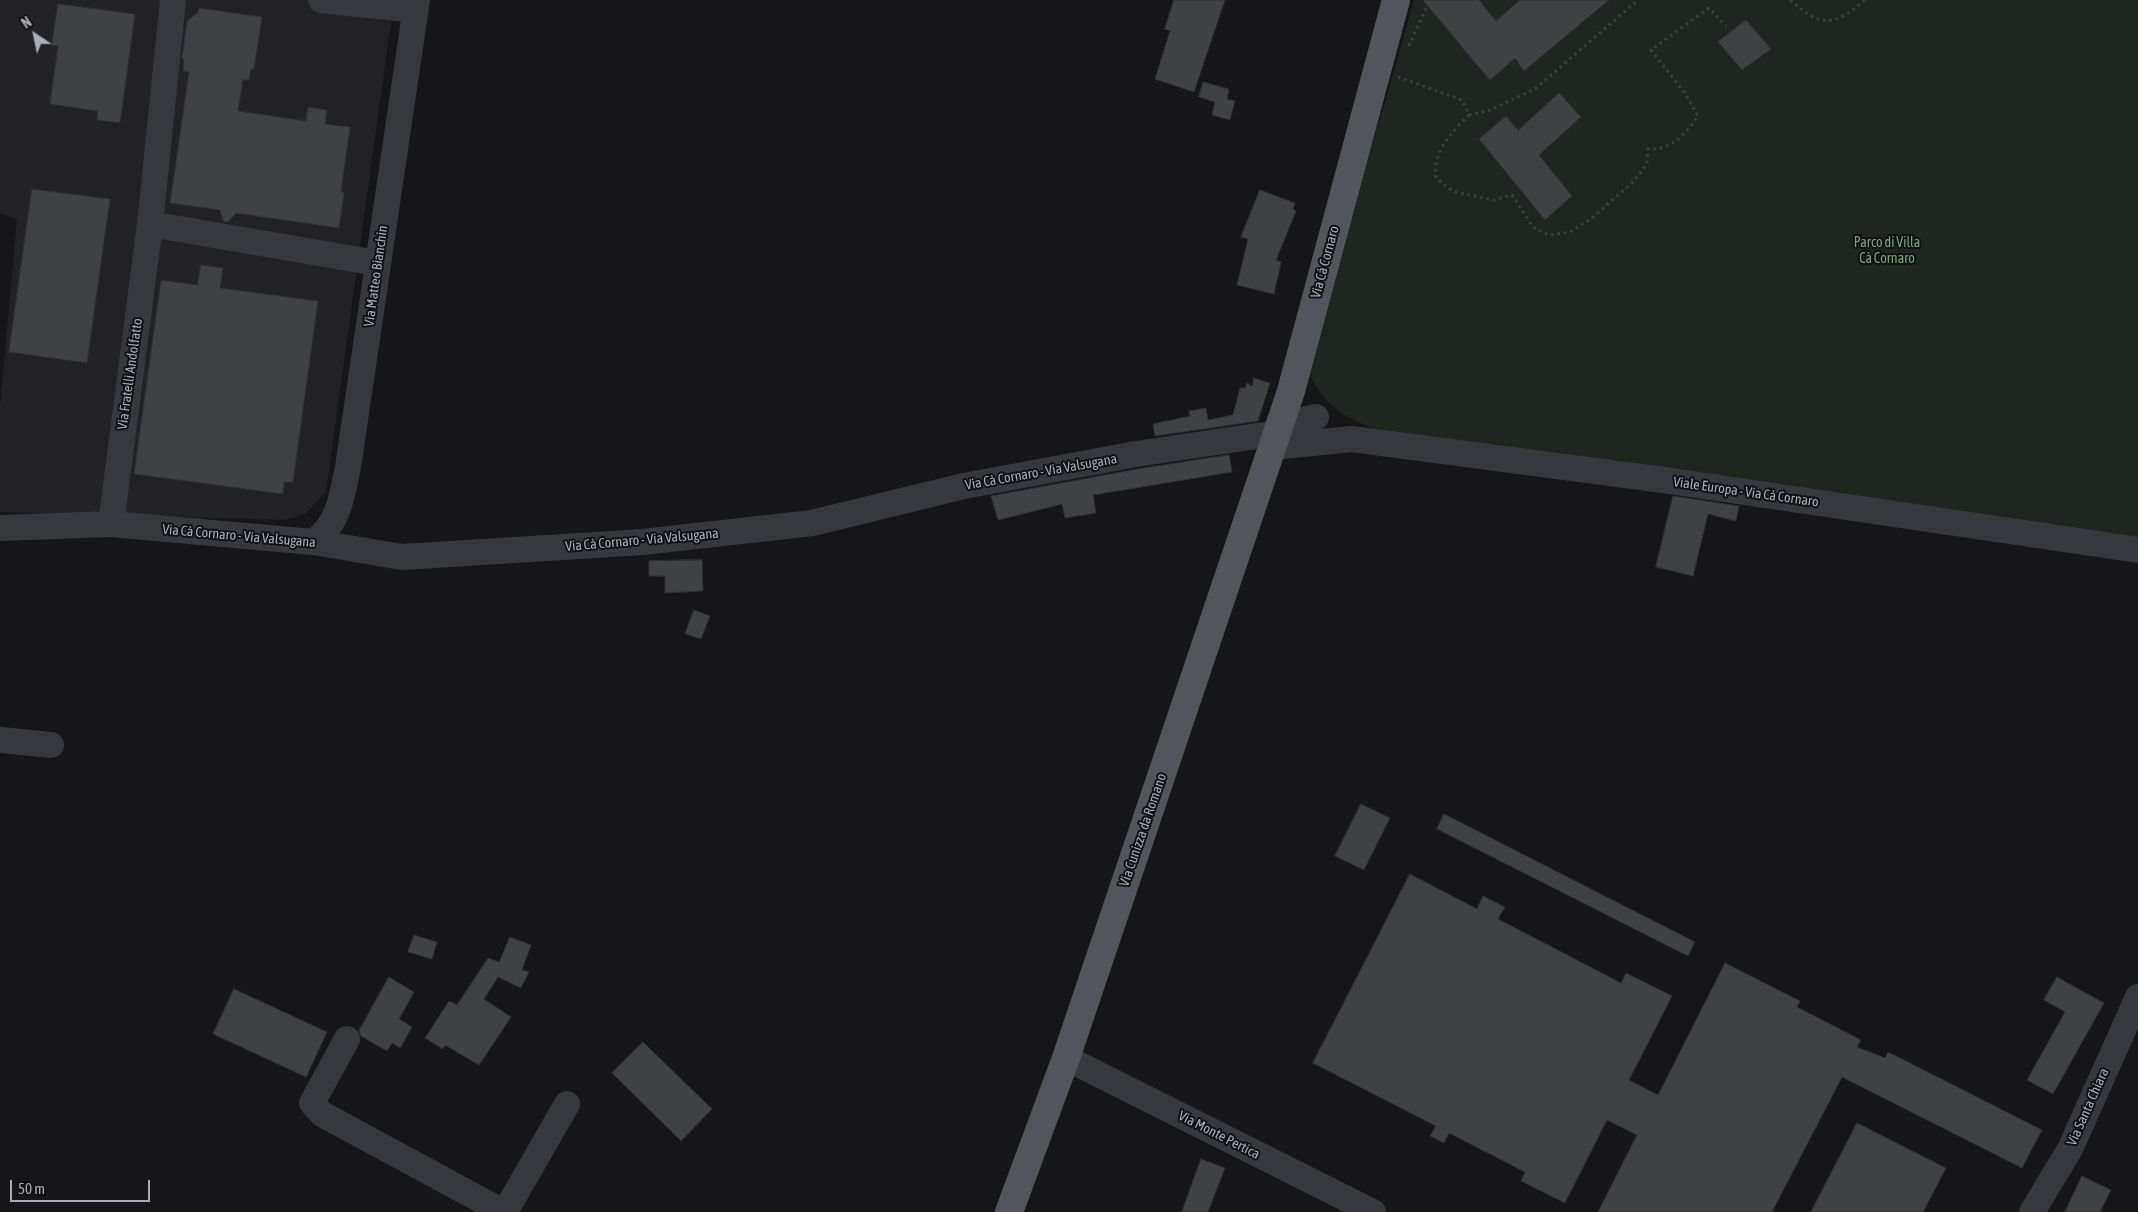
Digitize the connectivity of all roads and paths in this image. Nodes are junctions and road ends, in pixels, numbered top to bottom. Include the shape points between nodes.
1 (173, 0) edge
2 (321, 0) edge
3 (1396, 0) edge
4 (1430, 0) edge
5 (1638, 0) edge
6 (1790, 0) edge
7 (1865, 0) edge
8 (416, 5) edge
9 (1726, 26) dead end
10 (1407, 51) dead end
11 (1400, 68) dead end
12 (1469, 115) junction
13 (150, 224) junction
14 (378, 263) junction
15 (1291, 391) junction
16 (1316, 417) junction
17 (1352, 439) junction
18 (1275, 440) junction
19 (110, 524) junction
20 (0, 528) edge
21 (312, 542) junction
22 (2138, 550) edge
23 (0, 740) edge
24 (51, 745) dead end
25 (2138, 997) edge
26 (347, 1039) dead end
27 (1066, 1058) junction
28 (567, 1104) dead end
29 (504, 1212) edge
30 (1009, 1212) edge
31 (1373, 1212) edge
32 (2032, 1212) edge

1 - 13 street, Via Fratelli Andolfatto
2 - 8 street
3 - 15 main road, Via Cà Cornaro
4 - 10 path
5 - 12 path via 1535,89 1488,111
6 - 7 path via 1808,15 1826,22 1845,17
8 - 14 street, Via Matteo Bianchin
9 - 12 path via 1709,8 1651,50 1684,92 1698,116 1687,132 1674,142 1657,150 1648,149 1648,164 1633,182 1592,218 1570,232 1549,235 1533,226 1512,195 1494,200 1483,198 1452,191 1436,178 1434,167 1440,151
11 - 12 path via 1395,76 1462,100
13 - 14 street
13 - 19 street, Via Fratelli Andolfatto
14 - 21 street, Via Matteo Bianchin via 340,506 328,529
15 - 16 street via 1300,405
15 - 18 main road, Via Cà Cornaro
16 - 17 street
16 - 18 street via 1303,420
17 - 18 street
17 - 22 street, Viale Europa - Via Cà Cornaro via 1671,481
18 - 21 street, Via Cà Cornaro - Via Valsugana via 1136,454 964,486 802,524 643,542 402,557
18 - 27 main road, Via Cunizza da Romano
19 - 20 street, Via Cà Cornaro - Via Valsugana
19 - 21 street, Via Cà Cornaro - Via Valsugana
23 - 24 street
25 - 32 street, Via Santa Chiara via 2070,1149
26 - 29 street via 312,1103 322,1114
27 - 30 main road, Via Cunizza da Romano
27 - 31 street, Via Monte Pertica
28 - 29 street

